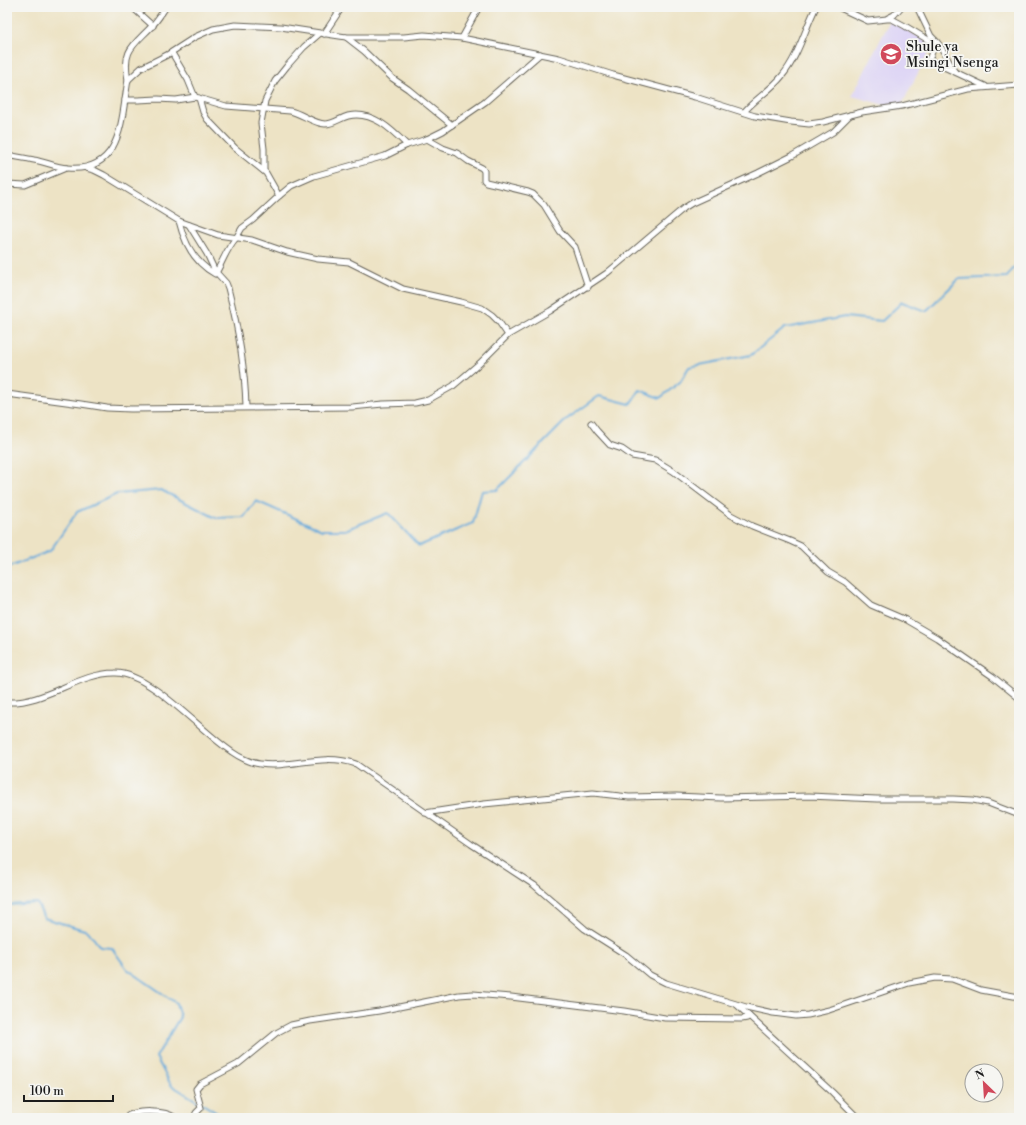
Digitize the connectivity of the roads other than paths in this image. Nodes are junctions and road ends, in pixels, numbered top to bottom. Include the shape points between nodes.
1 (132, 7) edge
2 (166, 7) edge
3 (342, 7) edge
4 (479, 7) edge
5 (816, 7) edge
6 (838, 7) edge
7 (901, 7) edge
8 (917, 7) edge
9 (887, 19) junction
10 (152, 26) junction
11 (321, 34) junction
12 (346, 37) junction
13 (462, 38) junction
14 (172, 52) junction
15 (540, 54) junction
16 (954, 71) junction
17 (128, 80) junction
18 (1019, 85) edge
19 (986, 87) junction
20 (197, 98) junction
21 (125, 100) junction
22 (263, 109) junction
23 (744, 112) junction
24 (851, 114) junction
25 (452, 125) junction
26 (426, 139) junction
27 (407, 145) junction
28 (7, 155) edge
29 (66, 168) junction
30 (86, 168) junction
31 (264, 171) junction
32 (7, 184) edge
33 (279, 196) junction
34 (179, 220) junction
35 (188, 225) junction
36 (236, 238) junction
37 (217, 275) junction
38 (588, 287) junction
39 (508, 335) junction
40 (7, 394) edge
41 (246, 407) junction
42 (591, 423) dead end
43 (1019, 698) edge
44 (7, 702) edge
45 (426, 813) junction
46 (1019, 816) edge
47 (1019, 997) edge
48 (734, 1002) junction
49 (749, 1016) junction
50 (125, 1118) edge
51 (176, 1118) edge
52 (194, 1118) edge
53 (858, 1118) edge

1 - 10 street
2 - 10 street
3 - 11 street
4 - 13 street
5 - 23 street via 783,75
6 - 9 street via 868,21
7 - 9 street
8 - 16 street via 931,36 942,49
9 - 16 street via 905,26 935,44 930,60
10 - 17 street via 130,49 126,62
11 - 12 street
11 - 14 street via 268,26 226,26 201,33
11 - 22 street via 298,53 281,74 267,96
12 - 13 street via 424,35
12 - 25 street via 392,78
13 - 15 street
14 - 17 street via 142,68
14 - 20 street
15 - 23 street
15 - 25 street via 485,102
16 - 19 street
17 - 21 street
18 - 19 street
19 - 24 street via 961,90 902,106
20 - 21 street
20 - 22 street via 226,106
20 - 31 street via 210,122 235,148
21 - 30 street via 122,124 110,152
22 - 27 street via 296,112 322,124 351,116 367,116 390,129
22 - 31 street via 261,126
23 - 24 street via 809,124
24 - 38 street via 833,132 819,141 684,208
25 - 26 street
26 - 27 street
26 - 38 street via 482,168 486,182 533,194 575,247
27 - 33 street via 374,159 314,176 291,186
28 - 29 street
29 - 30 street
29 - 32 street via 25,185
30 - 34 street via 104,175
31 - 33 street
33 - 36 street via 242,228
34 - 35 street
34 - 37 street via 183,236 196,259
35 - 36 street
35 - 37 street
36 - 37 street via 228,248
36 - 39 street via 252,240 318,259 349,262 403,289 474,305 492,315
37 - 41 street via 228,288 239,336
38 - 39 street
39 - 41 street via 464,378 441,393 420,402 352,407
40 - 41 street via 107,408
42 - 43 street via 610,445 632,456 656,460 731,515 801,546 828,572 871,605 912,623 937,638
44 - 45 street via 26,700 97,675 116,672 130,675 158,692 232,752 247,760 270,765 316,759 349,761 367,770
45 - 46 street via 475,805 593,793 629,798 953,798 988,802
45 - 48 street via 534,885 576,922 626,955 650,975 671,984
47 - 48 street via 981,990 952,979 935,978 908,983 843,1006 808,1015 780,1014
48 - 49 street
49 - 52 street via 742,1019 665,1018 546,1001 473,994 310,1021 291,1025 276,1033 243,1061 200,1084 196,1089 201,1108
49 - 53 street
50 - 51 street via 132,1113 143,1112

